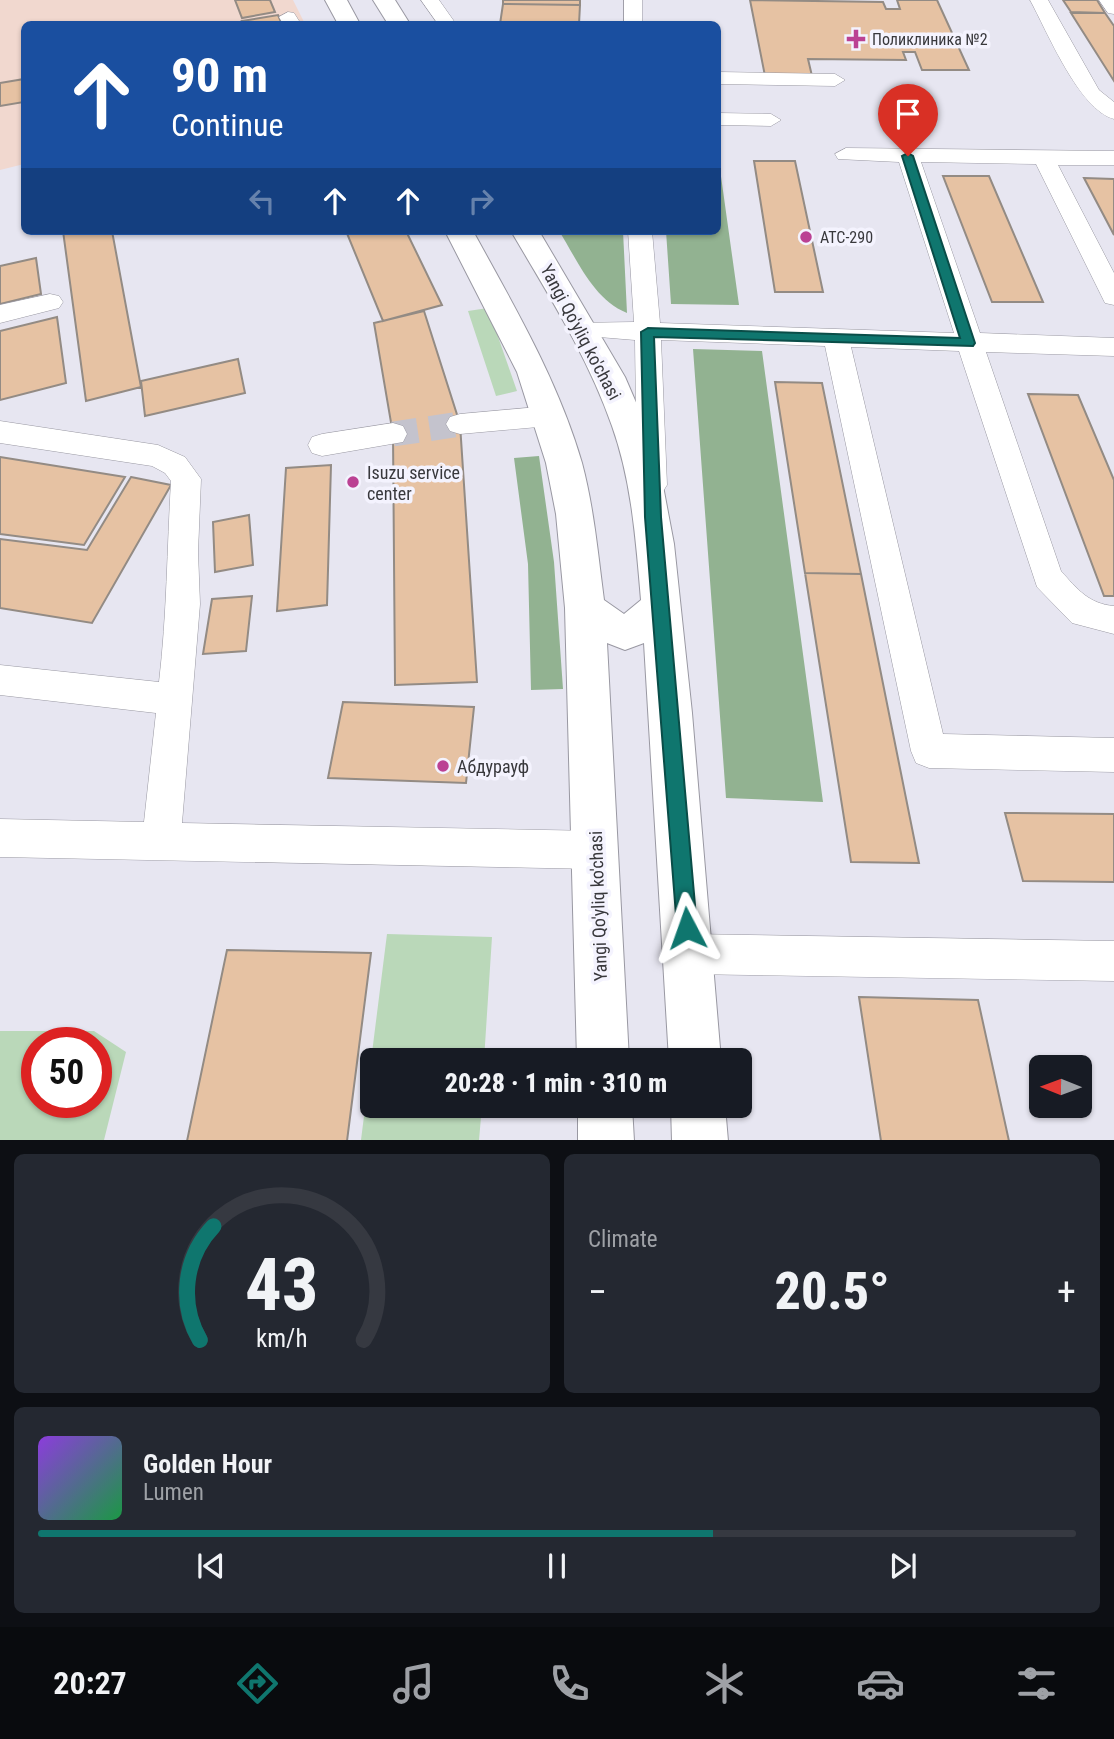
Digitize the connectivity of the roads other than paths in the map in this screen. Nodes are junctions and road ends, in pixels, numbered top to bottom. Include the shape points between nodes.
1 (336, 0) edge
2 (384, 0) edge
3 (430, 0) edge
4 (634, 0) edge
5 (1038, 0) edge
6 (1108, 0) edge
7 (1114, 9) edge
8 (347, 21) edge
9 (397, 21) edge
10 (445, 21) edge
11 (633, 21) edge
12 (721, 78) edge
13 (835, 80) dead end
14 (1114, 113) edge
15 (721, 119) edge
16 (771, 120) dead end
17 (846, 154) dead end
18 (908, 156) junction
19 (1044, 158) junction
20 (1114, 158) edge
21 (461, 235) edge
22 (527, 235) edge
23 (640, 235) edge
24 (1114, 297) edge
25 (50, 302) dead end
26 (0, 314) edge
27 (584, 330) junction
28 (648, 332) junction
29 (836, 339) junction
30 (968, 343) junction
31 (1114, 347) edge
32 (549, 416) junction
33 (460, 425) tunnel mouth
34 (0, 432) edge
35 (393, 434) tunnel mouth
36 (322, 444) dead end
37 (653, 517) junction
38 (660, 606) junction
39 (585, 608) junction
40 (1114, 620) edge
41 (0, 680) edge
42 (174, 699) junction
43 (1114, 755) edge
44 (0, 838) edge
45 (161, 842) junction
46 (596, 850) junction
47 (689, 954) junction
48 (1114, 961) edge
49 (603, 1048) edge
50 (694, 1048) edge
51 (605, 1118) edge
52 (699, 1118) edge
53 (606, 1140) edge
54 (700, 1140) edge

1 - 8 main road
2 - 9 main road
3 - 10 street
4 - 11 street
5 - 14 street via 1091,93
6 - 7 street
12 - 13 street
15 - 16 street
17 - 18 street
18 - 19 street
18 - 30 street
19 - 20 street
19 - 24 street
21 - 32 main road, Yangi Qo'yliq ko'chasi via 533,372
22 - 27 main road, Yangi Qo'yliq ko'chasi
23 - 28 street
25 - 26 street
27 - 28 street
27 - 37 main road, Yangi Qo'yliq ko'chasi via 630,429
28 - 29 street
28 - 37 street
29 - 30 street
29 - 43 street via 929,751
30 - 31 street
30 - 40 street via 1048,578 1071,604 1094,620
32 - 33 street
32 - 39 main road, Yangi Qo'yliq ko'chasi via 572,501
34 - 42 street via 158,456 175,465 186,479 184,604
35 - 36 street
37 - 38 main road, Yangi Qo'yliq ko'chasi
38 - 39 main road via 646,623 625,632 602,624
38 - 47 main road, Yangi Qo'yliq ko'chasi
39 - 46 main road, Yangi Qo'yliq ko'chasi
41 - 42 street
42 - 45 street
44 - 45 street
45 - 46 street
46 - 49 main road, Yangi Qo'yliq ko'chasi
47 - 48 street
47 - 50 main road, Yangi Qo'yliq ko'chasi
51 - 53 main road
52 - 54 main road

